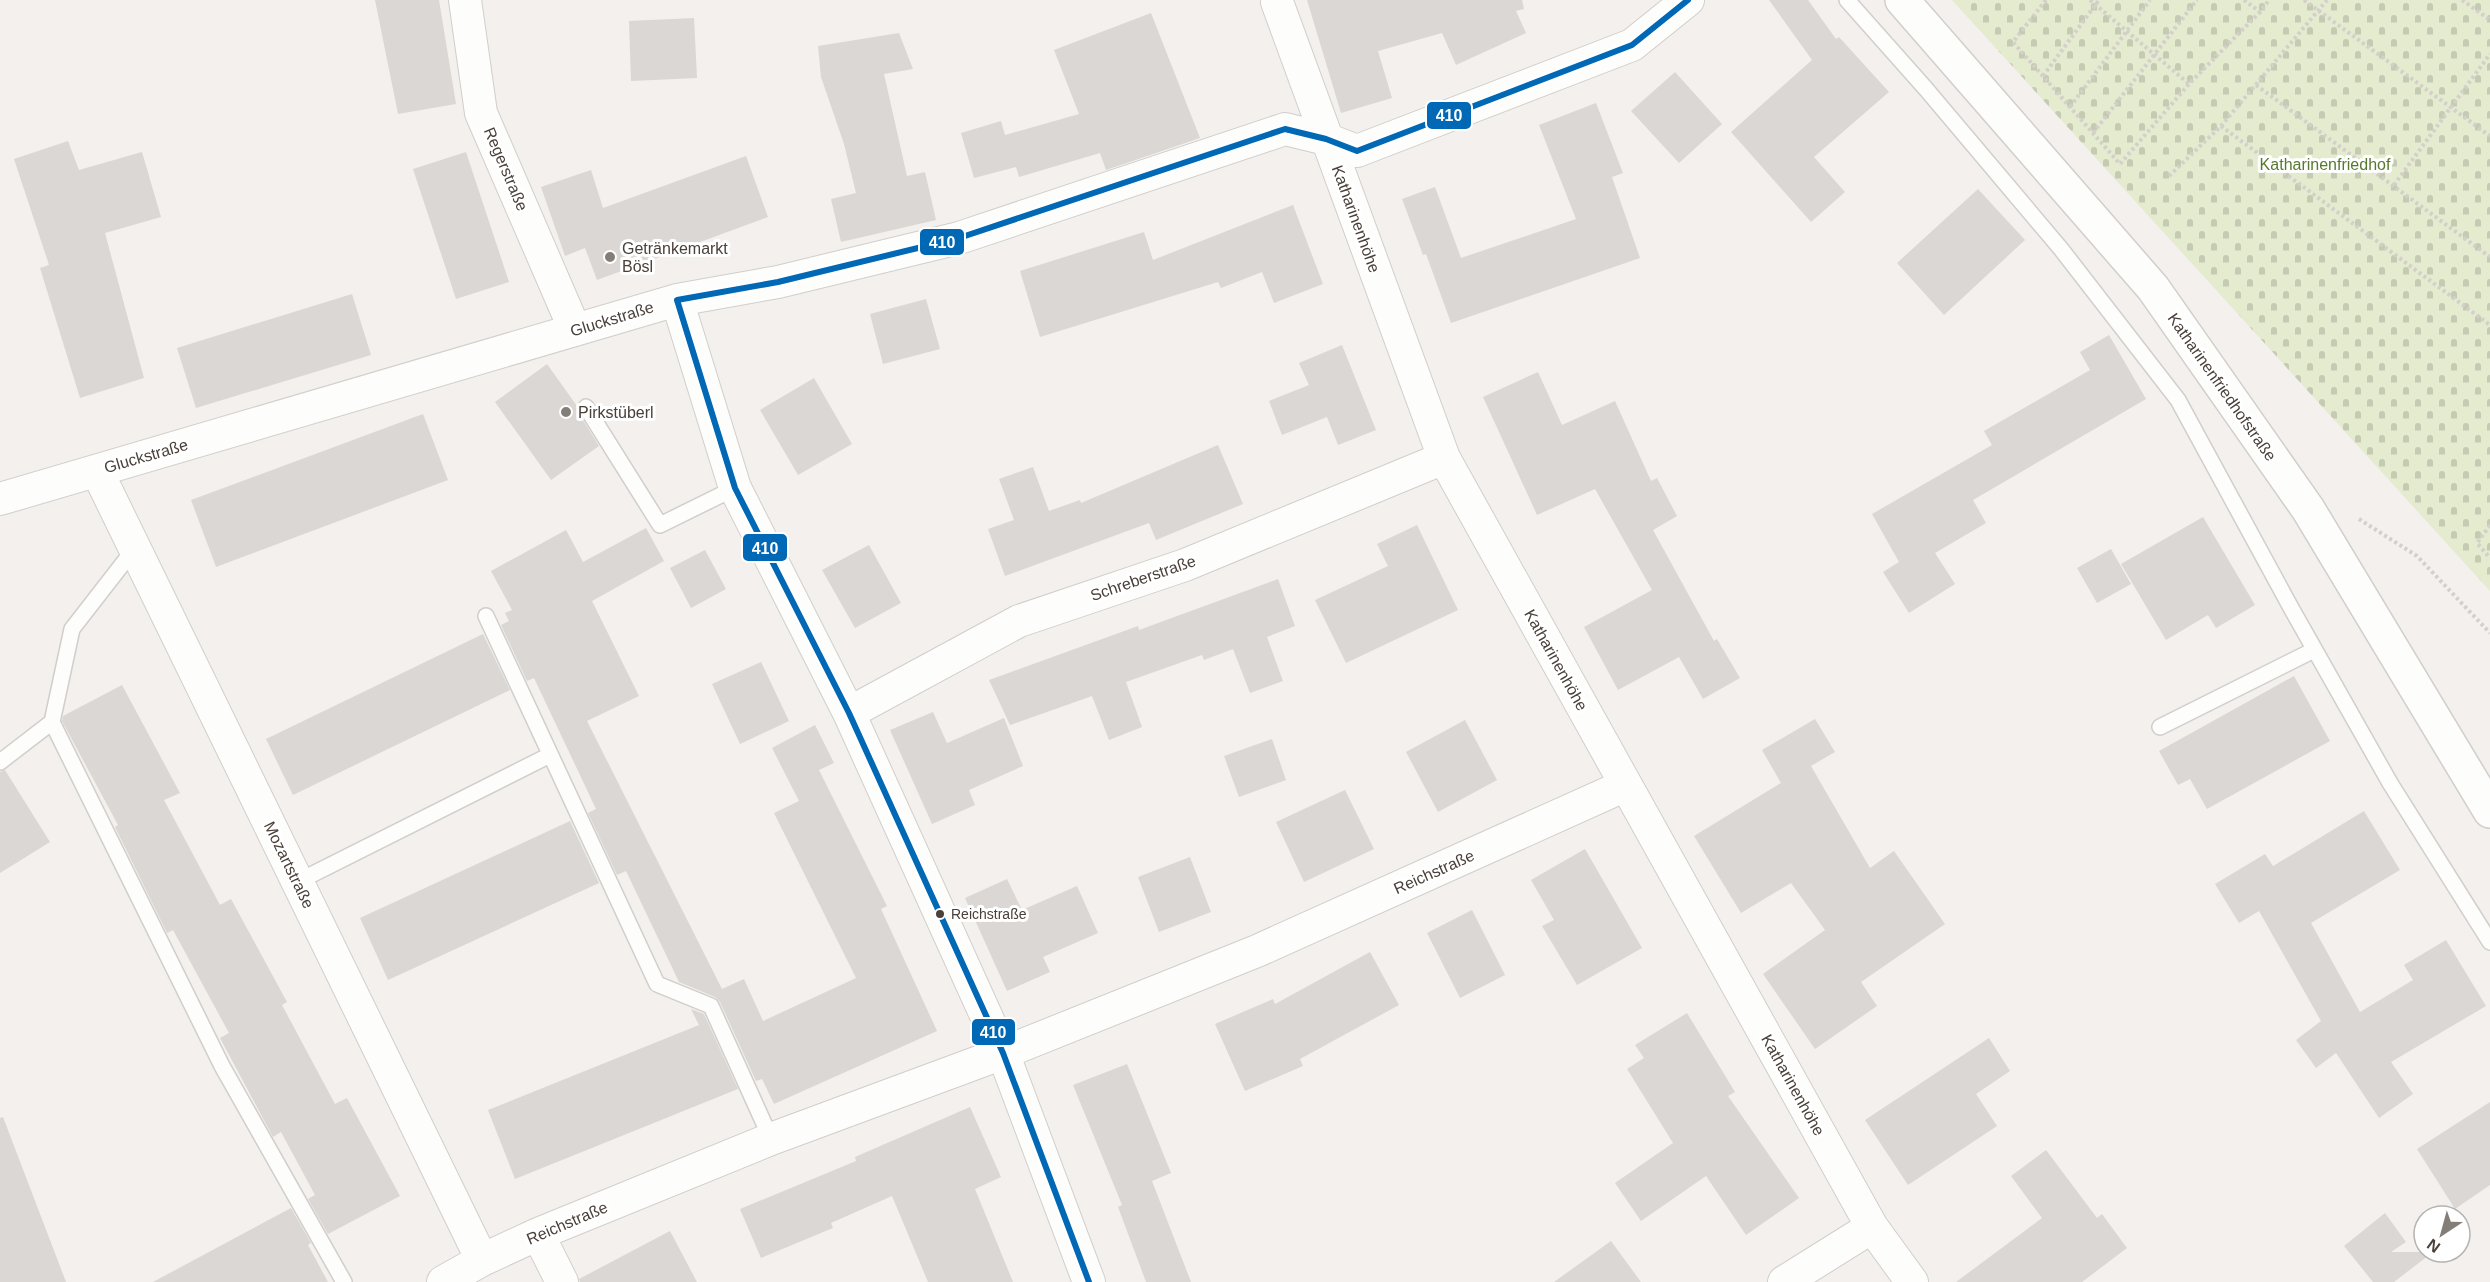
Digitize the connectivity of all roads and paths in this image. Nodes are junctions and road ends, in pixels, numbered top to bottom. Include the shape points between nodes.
1 (465, 0) edge
2 (1688, 0) edge
3 (1847, 0) edge
4 (1902, 0) edge
5 (2046, 0) edge
6 (2090, 0) edge
7 (2150, 0) edge
8 (2197, 0) edge
9 (2244, 0) edge
10 (2269, 0) edge
11 (2304, 0) edge
12 (2327, 0) edge
13 (2462, 0) edge
14 (1277, 2) dead end
15 (2097, 2) edge
16 (2319, 11) junction
17 (2260, 12) junction
18 (2490, 20) edge
19 (2127, 32) junction
20 (2490, 54) edge
21 (2155, 55) junction
22 (2043, 76) junction
23 (2189, 84) junction
24 (2256, 85) junction
25 (2070, 107) junction
26 (2451, 107) junction
27 (2221, 126) junction
28 (2093, 133) junction
29 (2490, 136) edge
30 (1326, 139) junction
31 (2169, 176) dead end
32 (2394, 185) junction
33 (2490, 257) edge
34 (677, 300) junction
35 (2490, 325) edge
36 (575, 330) junction
37 (586, 407) dead end
38 (1444, 458) junction
39 (97, 471) junction
40 (735, 489) junction
41 (0, 499) edge
42 (2351, 514) dead end
43 (2490, 525) edge
44 (135, 548) junction
45 (2490, 558) edge
46 (486, 616) dead end
47 (2490, 633) edge
48 (2314, 650) junction
49 (849, 713) junction
50 (52, 722) junction
51 (2160, 727) dead end
52 (550, 754) junction
53 (0, 762) edge
54 (1626, 785) junction
55 (2490, 811) edge
56 (297, 882) junction
57 (2490, 942) edge
58 (1003, 1053) junction
59 (771, 1139) junction
60 (1872, 1227) junction
61 (538, 1234) junction
62 (482, 1260) junction
63 (344, 1282) edge
64 (442, 1282) edge
65 (562, 1282) edge
66 (1089, 1282) edge
67 (1784, 1282) edge
68 (1912, 1282) edge

1 - 36 street, Regerstraße via 482,113
2 - 30 street, Gluckstraße via 1632,45 1368,147 1356,151
3 - 48 lane via 2061,249 2178,400
4 - 55 street, Katharinenfriedhofstraße via 2153,288 2308,508
5 - 22 path via 2013,42
6 - 15 path
7 - 19 path
8 - 21 path
9 - 17 path
10 - 17 path
11 - 16 path
12 - 16 path
13 - 18 path
14 - 30 street, Katharinenhöhe
15 - 19 path
15 - 22 path
16 - 24 path
16 - 26 path
17 - 23 path
19 - 21 path
19 - 25 path
20 - 26 path
21 - 23 path
21 - 28 path
22 - 25 path
23 - 28 path via 2120,164
24 - 27 path
24 - 32 path
25 - 28 path
26 - 29 path
26 - 32 path
27 - 31 path
27 - 35 path
30 - 34 street, Gluckstraße via 1285,129 959,238 778,282
30 - 38 street, Katharinenhöhe
32 - 33 path
34 - 36 street, Gluckstraße
34 - 40 street
36 - 39 street, Gluckstraße
37 - 40 lane via 660,525
38 - 49 street, Schreberstraße via 1185,565 1019,621
38 - 54 street, Katharinenhöhe
39 - 41 street, Gluckstraße
39 - 44 street, Mozartstraße
40 - 49 street
42 - 47 path via 2417,556
43 - 45 path via 2477,543
44 - 50 lane via 72,629
44 - 56 street, Mozartstraße
46 - 52 lane
48 - 51 lane
48 - 57 lane via 2390,783
49 - 58 street
50 - 53 lane
50 - 63 lane via 222,1066
52 - 56 lane
52 - 59 lane via 657,984 711,1006
54 - 58 street, Reichstraße via 1257,951
54 - 60 street, Katharinenhöhe
56 - 62 street, Mozartstraße
58 - 59 street, Reichstraße
58 - 66 street
59 - 61 street, Reichstraße
60 - 67 street
60 - 68 street, Katharinenhöhe
61 - 62 street, Reichstraße
61 - 65 street
62 - 64 street, Reichstraße

